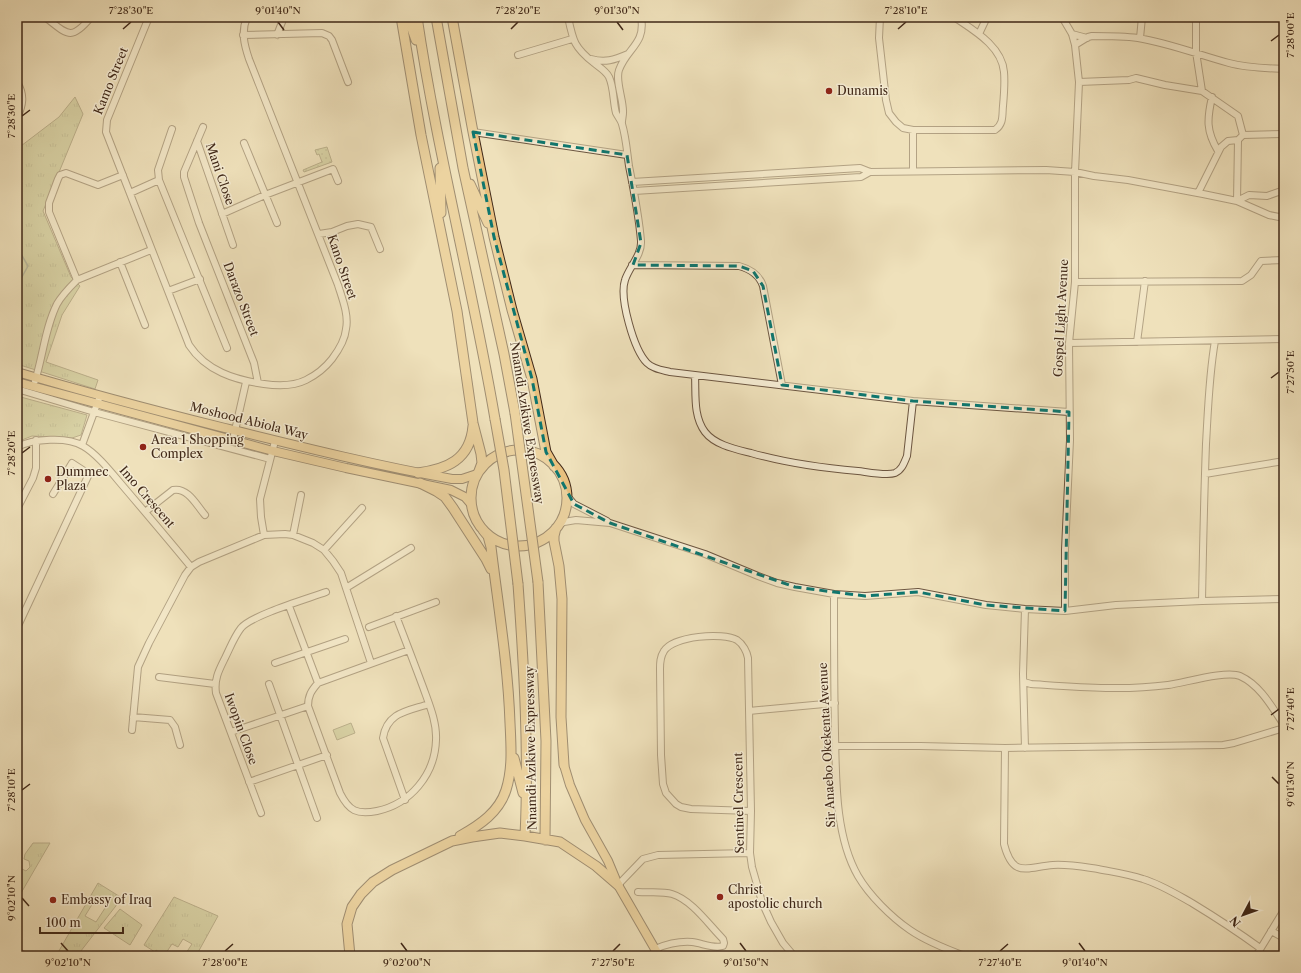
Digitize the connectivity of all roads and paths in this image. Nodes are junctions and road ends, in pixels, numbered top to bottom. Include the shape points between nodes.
1 (46, 17) edge
2 (91, 17) edge
3 (149, 17) edge
4 (247, 17) edge
5 (284, 17) edge
6 (401, 17) edge
7 (408, 17) edge
8 (417, 17) edge
9 (436, 17) edge
10 (452, 17) edge
11 (568, 17) edge
12 (641, 17) edge
13 (880, 17) edge
14 (954, 17) edge
15 (987, 17) edge
16 (1062, 17) edge
17 (1142, 17) edge
18 (1196, 17) edge
19 (979, 34) junction
20 (1072, 34) junction
21 (277, 35) junction
22 (243, 36) junction
23 (1090, 37) junction
24 (1140, 38) junction
25 (572, 39) junction
26 (1075, 45) junction
27 (1196, 52) junction
28 (629, 53) junction
29 (518, 55) dead end
30 (589, 59) junction
31 (424, 66) junction
32 (1284, 69) edge
33 (17, 82) edge
34 (348, 82) dead end
35 (1079, 82) junction
36 (1202, 91) junction
37 (1212, 97) junction
38 (17, 118) edge
39 (622, 122) junction
40 (203, 127) dead end
41 (172, 129) dead end
42 (913, 130) junction
43 (106, 132) joint
44 (473, 132) junction
45 (1284, 134) edge
46 (1243, 135) junction
47 (1238, 140) junction
48 (196, 141) junction
49 (244, 143) dead end
50 (440, 147) junction
51 (1218, 151) junction
52 (628, 155) junction
53 (463, 168) junction
54 (813, 171) junction
55 (913, 171) junction
56 (870, 172) junction
57 (1075, 172) junction
58 (123, 175) junction
59 (159, 180) junction
60 (813, 180) junction
61 (338, 181) dead end
62 (299, 182) junction
63 (632, 182) junction
64 (1284, 190) edge
65 (634, 191) junction
66 (130, 193) junction
67 (1198, 193) junction
68 (265, 195) junction
69 (1237, 201) junction
70 (222, 214) junction
71 (1284, 218) edge
72 (277, 223) dead end
73 (319, 234) junction
74 (441, 235) junction
75 (494, 238) junction
76 (233, 245) dead end
77 (380, 249) dead end
78 (151, 250) junction
79 (1284, 260) edge
80 (120, 262) junction
81 (632, 265) junction
82 (200, 279) junction
83 (77, 280) junction
84 (1145, 281) junction
85 (1075, 282) junction
86 (168, 291) junction
87 (145, 325) dead end
88 (1284, 339) edge
89 (1215, 341) junction
90 (1137, 342) junction
91 (1069, 343) junction
92 (227, 348) dead end
93 (17, 372) edge
94 (695, 376) junction
95 (36, 378) junction
96 (17, 382) edge
97 (246, 382) junction
98 (258, 383) junction
99 (782, 385) junction
100 (34, 387) junction
101 (17, 389) edge
102 (100, 396) junction
103 (913, 401) junction
104 (96, 408) junction
105 (1069, 412) junction
106 (473, 423) junction
107 (235, 431) junction
108 (36, 440) junction
109 (233, 441) junction
110 (275, 441) junction
111 (82, 445) junction
112 (17, 446) edge
113 (271, 455) junction
114 (1284, 461) edge
115 (554, 466) junction
116 (418, 473) junction
117 (478, 473) junction
118 (1205, 474) junction
119 (420, 483) junction
120 (566, 490) junction
121 (53, 494) dead end
122 (301, 495) dead end
123 (471, 504) junction
124 (362, 508) dead end
125 (17, 509) edge
126 (145, 512) junction
127 (205, 515) dead end
128 (610, 523) junction
129 (557, 526) junction
130 (483, 530) junction
131 (264, 535) junction
132 (293, 535) junction
133 (411, 548) dead end
134 (324, 550) junction
135 (192, 567) junction
136 (495, 579) junction
137 (346, 588) junction
138 (326, 592) dead end
139 (834, 594) junction
140 (1284, 599) edge
141 (1202, 601) junction
142 (436, 602) dead end
143 (289, 606) junction
144 (1025, 609) junction
145 (1065, 611) junction
146 (396, 616) junction
147 (368, 626) dead end
148 (17, 628) edge
149 (345, 639) dead end
150 (409, 650) junction
151 (306, 653) junction
152 (275, 663) dead end
153 (371, 663) junction
154 (159, 677) dead end
155 (1024, 682) junction
156 (318, 683) junction
157 (215, 684) junction
158 (269, 684) dead end
159 (429, 704) junction
160 (834, 704) junction
161 (308, 706) junction
162 (749, 711) junction
163 (280, 715) junction
164 (133, 716) junction
165 (1284, 725) edge
166 (1284, 728) edge
167 (132, 730) dead end
168 (231, 732) junction
169 (511, 743) junction
170 (180, 745) dead end
171 (836, 746) junction
172 (1005, 748) junction
173 (1025, 748) junction
174 (327, 755) junction
175 (298, 765) junction
176 (564, 765) joint
177 (249, 782) junction
178 (405, 800) junction
179 (526, 810) junction
180 (751, 811) junction
181 (261, 814) dead end
182 (317, 818) dead end
183 (525, 836) junction
184 (544, 840) junction
185 (452, 841) junction
186 (750, 852) junction
187 (618, 885) junction
188 (638, 892) dead end
189 (1284, 910) edge
190 (1271, 931) junction
191 (1284, 938) edge
192 (1260, 948) junction
193 (654, 949) junction
194 (17, 951) edge
195 (25, 956) edge
196 (350, 956) edge
197 (659, 956) edge
198 (794, 956) edge
199 (965, 956) edge
200 (1256, 956) edge

1 - 2 street via 68,33 76,33
3 - 43 street, Kamo Street via 109,114
4 - 22 street, Kano Street
5 - 21 street
6 - 74 highway
7 - 31 highway
8 - 31 highway, Nnamdi Azikiwe Expressway
9 - 53 highway, Nnamdi Azikiwe Expressway
10 - 44 highway, Nnamdi Azikiwe Expressway
11 - 25 street
12 - 28 street via 641,36
13 - 42 street via 879,38 889,113 903,128
14 - 19 street
15 - 19 street
16 - 20 street, Gospel Light Avenue
17 - 24 street
18 - 27 street
19 - 42 street via 993,47 1004,71 1000,127 990,131
20 - 23 street
20 - 26 street, Gospel Light Avenue
21 - 22 street
21 - 34 street via 322,33 329,36
22 - 62 street, Kano Street via 249,59
23 - 24 street
23 - 26 street
24 - 27 street
25 - 29 street
25 - 30 street
26 - 35 street, Gospel Light Avenue
27 - 32 street via 1236,64
27 - 36 street
28 - 30 street via 616,60 602,62
28 - 39 street via 618,72 624,113
30 - 39 street via 610,78 616,114
31 - 50 highway, Nnamdi Azikiwe Expressway
33 - 38 street via 23,97 22,108
35 - 36 street via 1136,78
35 - 57 street, Gospel Light Avenue
36 - 37 street
37 - 46 street via 1238,116
37 - 51 street via 1208,121 1211,140
39 - 52 street
40 - 48 street, Darazo Street
41 - 59 street via 158,170
42 - 55 street
43 - 58 street, Kano Street
44 - 52 street
44 - 75 highway, Nnamdi Azikiwe Expressway
45 - 46 street
46 - 47 street
47 - 51 street via 1228,141
47 - 69 street
48 - 70 street, Mani Close
48 - 98 street, Darazo Street via 184,177 199,223 254,363
49 - 68 street
50 - 74 highway
50 - 179 highway, Nnamdi Azikiwe Expressway, bridge via 483,348 504,470 518,584 524,673
51 - 67 street
52 - 63 street
53 - 75 highway
53 - 184 highway, Nnamdi Azikiwe Expressway, bridge via 515,413 538,582 546,741
54 - 56 street via 860,168
54 - 60 street
54 - 63 street
55 - 56 street
55 - 57 street
56 - 60 street via 861,177
57 - 67 street
57 - 85 street, Gospel Light Avenue
58 - 66 street, Kano Street
58 - 83 street via 98,186 66,173 58,179 49,203 49,212
59 - 66 street
59 - 82 street
60 - 65 street
61 - 62 street via 334,169
62 - 68 street
62 - 73 street, Kano Street
63 - 65 street
64 - 69 street via 1267,196 1249,195
65 - 81 street via 641,243
66 - 78 street, Kano Street
67 - 69 street
68 - 70 street
68 - 72 street
69 - 71 street via 1269,215
70 - 76 street, Mani Close
73 - 77 street via 358,224 371,227
73 - 98 street, Kano Street via 345,312 346,329 343,340 327,364 305,381 282,385
74 - 106 highway via 460,333
75 - 115 highway, Nnamdi Azikiwe Expressway via 532,379 546,452
78 - 80 street
78 - 86 street, Kano Street
79 - 84 street via 1261,261 1251,275 1242,281
80 - 83 street
80 - 87 street
81 - 94 street via 625,280 624,294 628,319 639,352 653,367
81 - 99 street via 739,266 753,271 763,286
82 - 86 street
82 - 92 street
83 - 95 street via 57,305
84 - 85 street
84 - 90 street
85 - 91 street, Gospel Light Avenue
86 - 97 street, Kano Street via 194,352 208,366
88 - 89 street
89 - 90 street
89 - 118 street via 1208,393
90 - 91 street
91 - 105 street, Gospel Light Avenue
93 - 95 main road, Moshood Abiola Way
94 - 99 street
94 - 103 street via 697,413 704,431 713,440 776,460 817,467 893,474 899,470 907,456
95 - 100 street
95 - 102 main road, Moshood Abiola Way
96 - 100 main road, Moshood Abiola Way
97 - 98 street, Kano Street
97 - 107 street
99 - 103 street
100 - 104 main road, Moshood Abiola Way
101 - 104 street
102 - 104 street
102 - 107 main road, Moshood Abiola Way
103 - 105 street
104 - 109 main road, Moshood Abiola Way
104 - 111 street
104 - 113 street
105 - 145 street, Gospel Light Avenue
106 - 116 highway via 473,432 467,447 455,462 443,468
106 - 117 highway via 482,458
107 - 109 street
107 - 110 main road, Moshood Abiola Way
108 - 111 street via 66,441
108 - 112 street
108 - 125 street via 36,468
109 - 113 main road, Moshood Abiola Way
110 - 113 street
110 - 116 main road, Moshood Abiola Way
111 - 126 street, Imo Crescent via 105,466
113 - 119 main road, Moshood Abiola Way
113 - 131 street via 260,499
114 - 118 street
115 - 117 highway via 533,453 509,451 487,462
115 - 120 highway via 562,477
116 - 117 main road, Moshood Abiola Way via 458,480
117 - 123 highway via 472,489
118 - 141 street
119 - 123 main road, Moshood Abiola Way via 456,492
119 - 136 highway via 441,494 450,503 486,559
120 - 128 street via 574,504
120 - 129 highway via 564,514
121 - 148 street via 72,463 89,474
122 - 132 street
123 - 130 highway
124 - 134 street
126 - 127 street via 177,489 186,492
126 - 135 street, Imo Crescent
128 - 129 street via 576,520
128 - 139 street via 699,552 777,583
129 - 130 highway via 540,541 520,546 500,542
129 - 176 highway via 554,541 562,599 561,717
130 - 136 highway, Nnamdi Azikiwe Expressway via 491,547
131 - 132 street
131 - 135 street via 207,558
132 - 134 street
133 - 137 street
134 - 137 street via 340,573
135 - 164 street via 179,585 140,662 135,685
136 - 169 highway, Nnamdi Azikiwe Expressway via 508,676
137 - 153 street
138 - 143 street, Iwopin Close
139 - 144 street via 865,596 918,592 986,605
139 - 160 street, Sir Anaebo Okekenta Avenue
140 - 141 street
141 - 145 street via 1116,605
142 - 146 street
143 - 151 street
143 - 157 street, Iwopin Close via 261,616 242,627 218,672
144 - 145 street
144 - 155 street
146 - 147 street
146 - 150 street
149 - 151 street
150 - 153 street
150 - 159 street
151 - 152 street
151 - 156 street
153 - 156 street
154 - 157 street
155 - 165 street via 1089,688 1143,688 1222,675 1238,676 1252,683 1263,694
155 - 173 street
156 - 161 street via 311,690
157 - 168 street, Iwopin Close
158 - 163 street
159 - 178 street via 436,738 433,758 422,781
159 - 178 street via 394,716 384,731 383,738
160 - 162 street
160 - 171 street, Sir Anaebo Okekenta Avenue
161 - 163 street
161 - 174 street
162 - 180 street, Sentinel Crescent
162 - 180 street, Sentinel Crescent via 748,658 745,648 739,641 729,636 682,640 664,650 660,670 662,770 666,793 681,807
163 - 168 street
163 - 175 street
164 - 167 street
164 - 170 street via 170,720 175,727
166 - 173 street via 1223,745
168 - 177 street, Iwopin Close
169 - 179 highway
169 - 185 highway via 510,771 506,790 498,806 481,824
171 - 172 street
171 - 199 street, Sir Anaebo Okekenta Avenue via 841,830 858,876 875,899 910,930
172 - 173 street
172 - 192 street via 1004,844 1012,864 1027,869 1067,865 1143,879 1162,886 1192,903
174 - 175 street
174 - 178 street via 340,793 352,810 360,813 370,812 389,808
175 - 177 street
175 - 182 street
176 - 187 main road via 585,820
177 - 181 street, Iwopin Close
179 - 183 highway, Nnamdi Azikiwe Expressway
180 - 186 street, Sentinel Crescent
183 - 184 highway
183 - 185 highway via 500,833
184 - 187 highway via 560,842 596,866
185 - 196 highway via 392,870 373,882 361,894 352,907 347,924
186 - 187 street via 650,856 643,859
186 - 198 street, Sentinel Crescent via 762,902 776,933
187 - 193 main road
188 - 193 street via 672,894 685,901 700,914 724,943 718,948 682,942
189 - 190 street
190 - 191 street
190 - 192 street
192 - 200 street
193 - 197 main road
194 - 195 street

